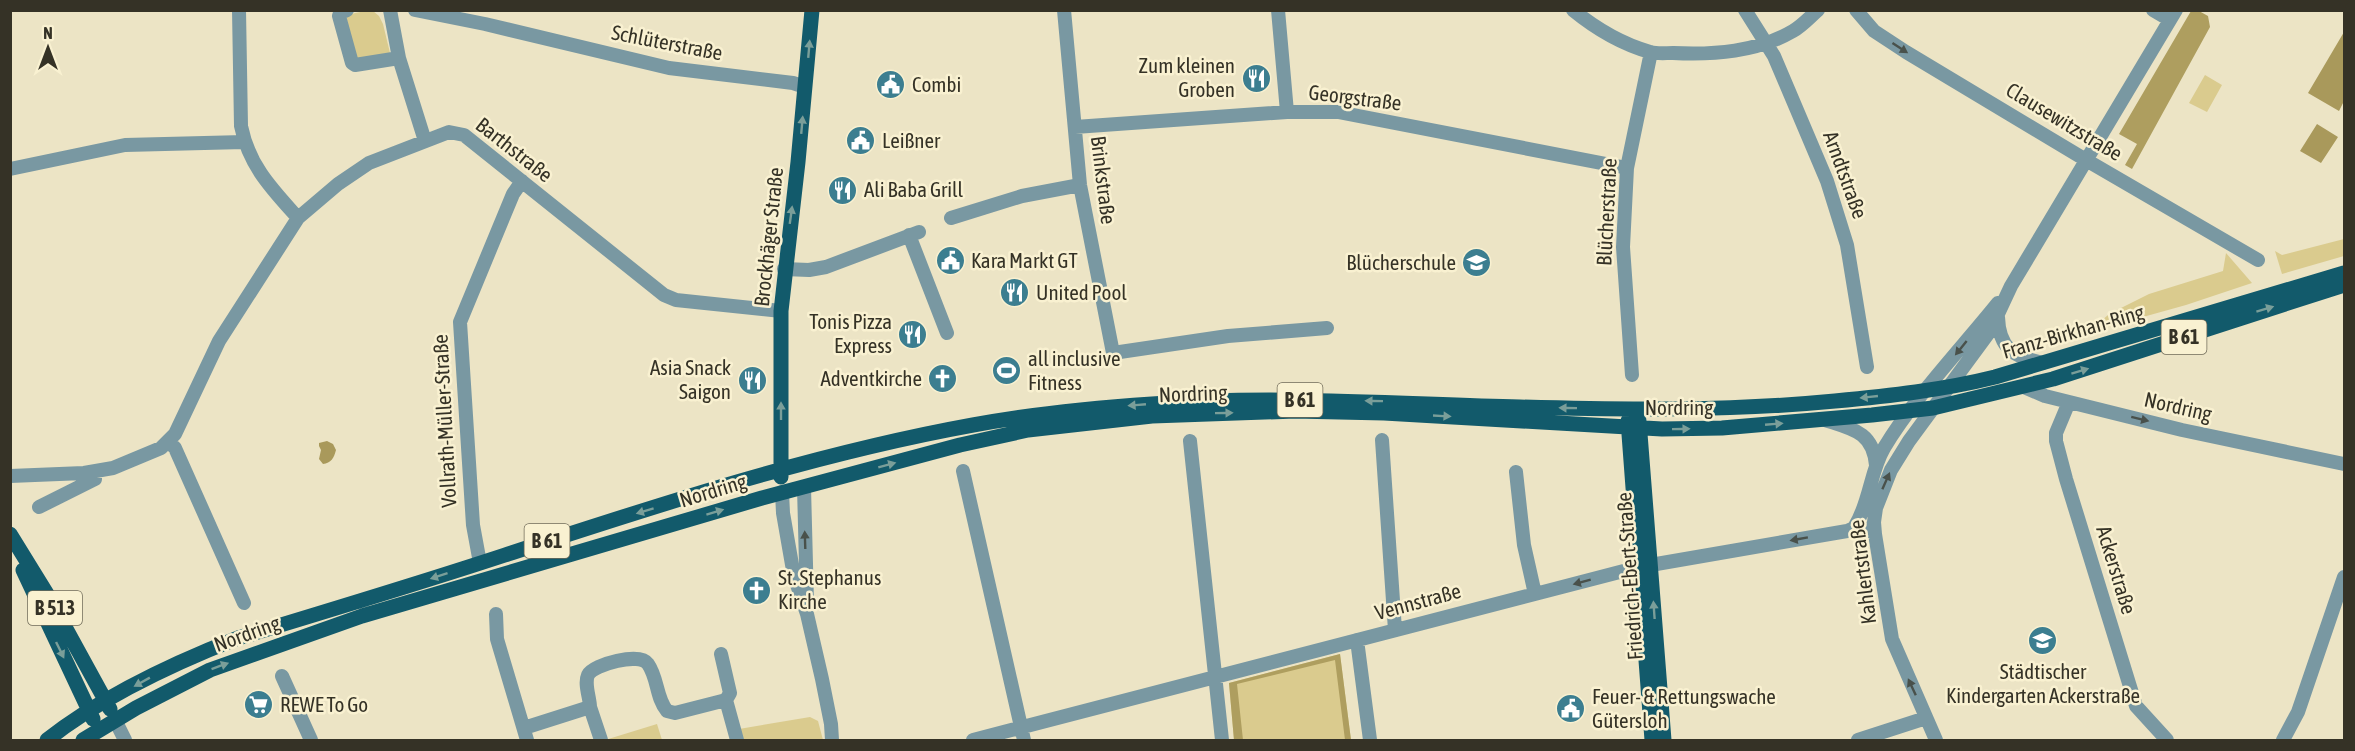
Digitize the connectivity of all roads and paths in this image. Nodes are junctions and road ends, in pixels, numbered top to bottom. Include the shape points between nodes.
1 (239, 10) edge
2 (347, 10) edge
3 (390, 10) edge
4 (416, 10) edge
5 (812, 10) edge
6 (1065, 10) edge
7 (1278, 10) edge
8 (1573, 10) edge
9 (1745, 10) edge
10 (1818, 10) edge
11 (1856, 10) edge
12 (2153, 10) edge
13 (2173, 15) edge
14 (1768, 44) junction
15 (1651, 52) junction
16 (399, 58) junction
17 (805, 87) junction
18 (1287, 112) junction
19 (1075, 127) junction
20 (425, 141) junction
21 (244, 142) junction
22 (2085, 160) junction
23 (1627, 168) junction
24 (10, 169) edge
25 (522, 181) junction
26 (1080, 185) junction
27 (298, 218) junction
28 (951, 218) dead end
29 (2258, 260) dead end
30 (784, 269) junction
31 (2344, 273) edge
32 (2344, 285) edge
33 (2011, 286) junction
34 (781, 311) junction
35 (1998, 317) junction
36 (1327, 328) dead end
37 (947, 333) dead end
38 (2045, 364) junction
39 (1867, 367) dead end
40 (1632, 375) dead end
41 (1985, 379) joint
42 (1948, 387) junction
43 (2024, 387) junction
44 (1927, 390) junction
45 (2069, 402) junction
46 (1933, 408) junction
47 (1633, 409) junction
48 (1911, 411) junction
49 (1825, 420) junction
50 (1634, 429) junction
51 (1190, 441) dead end
52 (1382, 441) dead end
53 (169, 442) junction
54 (803, 463) junction
55 (2344, 464) edge
56 (1876, 467) junction
57 (781, 470) junction
58 (963, 471) dead end
59 (95, 472) junction
60 (1516, 472) dead end
61 (10, 476) edge
62 (804, 487) junction
63 (782, 492) junction
64 (39, 507) dead end
65 (1855, 526) junction
66 (10, 534) edge
67 (1875, 534) junction
68 (10, 539) edge
69 (480, 563) junction
70 (1645, 566) junction
71 (2344, 577) edge
72 (1535, 594) junction
73 (244, 603) dead end
74 (495, 614) dead end
75 (807, 614) junction
76 (1395, 630) junction
77 (1357, 640) junction
78 (721, 654) dead end
79 (282, 676) dead end
80 (1216, 679) junction
81 (726, 700) junction
82 (107, 702) junction
83 (590, 707) junction
84 (89, 712) junction
85 (1926, 718) junction
86 (115, 720) junction
87 (831, 724) junction
88 (526, 734) edge
89 (1023, 734) edge
90 (100, 735) edge
91 (47, 741) edge
92 (83, 741) edge
93 (125, 741) edge
94 (310, 741) edge
95 (601, 741) edge
96 (737, 741) edge
97 (832, 741) edge
98 (840, 741) edge
99 (973, 741) edge
100 (1222, 741) edge
101 (1370, 741) edge
102 (1652, 741) edge
103 (1664, 741) edge
104 (1858, 741) edge
105 (1936, 741) edge
106 (2167, 741) edge
107 (2283, 741) edge

1 - 21 street
2 - 16 street via 339,16 352,63
3 - 16 street
4 - 17 street, Schlüterstraße via 669,68
17 -> 5 main road, Brockhäger Straße
6 - 19 street, Brinkstraße
7 - 18 street
8 - 15 street via 1590,24
9 - 14 street, Arndtstraße
10 - 14 street via 1796,30
11 -> 22 street, Clausewitzstraße via 1874,31
12 - 13 street
13 - 22 street, Kahlertstraße
14 - 15 street via 1719,53
14 - 39 street, Arndtstraße via 1817,154 1837,212 1847,245
15 - 23 street, Blücherstraße
16 - 20 street
30 -> 17 main road, Brockhäger Straße
18 - 19 street, Georgstraße
18 - 23 street, Georgstraße via 1338,112
19 - 26 street, Brinkstraße
20 - 25 street, Barthstraße via 449,132 464,135
20 - 27 street, Barthstraße via 369,163
21 - 24 street via 125,145
21 - 27 street via 259,174
22 - 29 street, Clausewitzstraße
22 - 33 street, Kahlertstraße
23 - 40 street, Blücherstraße via 1623,248
25 - 34 street, Barthstraße via 664,295 676,300
25 - 69 street, Vollrath-Müller-Straße via 513,194 460,322 473,525
26 - 28 street via 1022,196
26 - 36 street, Brinkstraße via 1113,352 1228,336
27 - 53 street, Barthstraße via 219,341
30 - 34 main road, Brockhäger Straße
30 - 37 street via 826,267 914,233
31 - 38 main road, Franz-Birkhan-Ring / B 61
43 -> 32 main road, Franz-Birkhan-Ring / B 61
33 - 35 street, Kahlertstraße
33 -> 44 street, Kahlertstraße
57 -> 34 main road, Brockhäger Straße
35 - 38 street via 2000,335 2007,347 2023,359
35 - 42 street, Kahlertstraße
38 - 41 main road, Franz-Birkhan-Ring / B 61
41 - 42 main road, Nordring / B 61
42 - 44 main road, Nordring / B 61
42 - 46 street, Kahlertstraße
43 - 45 street, Nordring
43 - 46 main road, Nordring / B 61
44 -> 47 main road, Nordring / B 61 via 1792,405
44 - 48 street, Kahlertstraße
45 -> 55 street, Nordring
45 - 106 street, Ackerstraße via 2056,441 2136,706
46 - 48 main road, Nordring / B 61
67 -> 46 street, Kahlertstraße via 1876,508 1885,483
47 - 50 main road, Friedrich-Ebert-Straße
47 -> 54 main road, Nordring / B 61 via 1296,400 1151,404 975,424
48 - 49 main road, Nordring / B 61
48 - 56 street, Kahlertstraße via 1882,450
50 -> 49 main road, Nordring / B 61 via 1722,428
49 - 56 street via 1864,435 1875,453
62 -> 50 main road, Nordring / B 61 via 1028,430 1152,416 1296,411 1373,413
50 - 70 main road, Friedrich-Ebert-Straße
51 - 80 street
52 - 76 street
53 - 59 street via 113,468
53 - 73 street
54 - 57 main road, Nordring / B 61
54 - 62 main road
56 - 65 street, Kahlertstraße via 1867,502
57 - 63 main road, Brockhäger Straße
57 -> 69 main road, Nordring / B 61
58 - 89 street
59 - 61 street
59 - 64 street via 95,479
60 - 72 street via 1524,545
62 - 63 main road, Nordring / B 61
75 -> 62 street
63 - 75 street via 794,576
86 -> 63 main road, Nordring / B 61 via 210,670 340,624
65 - 67 street
65 -> 70 street, Vennstraße via 1835,533
66 - 82 main road, B 513
85 -> 67 street, Kahlertstraße via 1894,649
68 -> 84 main road, B 513
69 -> 82 main road, Nordring / B 61 via 238,638 159,672
70 -> 72 street, Vennstraße
70 - 102 main road, Friedrich-Ebert-Straße
103 -> 70 main road, Friedrich-Ebert-Straße
71 - 107 street via 2298,712
72 - 76 street, Vennstraße
74 - 88 street via 497,639
75 - 87 street
76 - 77 street, Vennstraße
77 - 80 street, Vennstraße
77 - 101 street
78 - 81 street via 730,693
79 - 94 street
80 - 89 street, Vennstraße
80 - 100 street
81 - 83 street via 675,713 668,711 649,664 634,657 595,668 588,674
81 - 96 street
82 - 84 main road, Nordring / B 61
82 - 86 main road
83 - 88 street
83 - 95 street
84 - 90 main road
84 - 91 main road, Nordring / B 61
85 - 104 street
85 - 105 street, Kahlertstraße
86 - 90 main road, Nordring / B 61
86 - 93 street
87 - 97 street
87 - 98 street
89 - 99 street, Vennstraße
90 - 92 main road, Nordring / B 61

